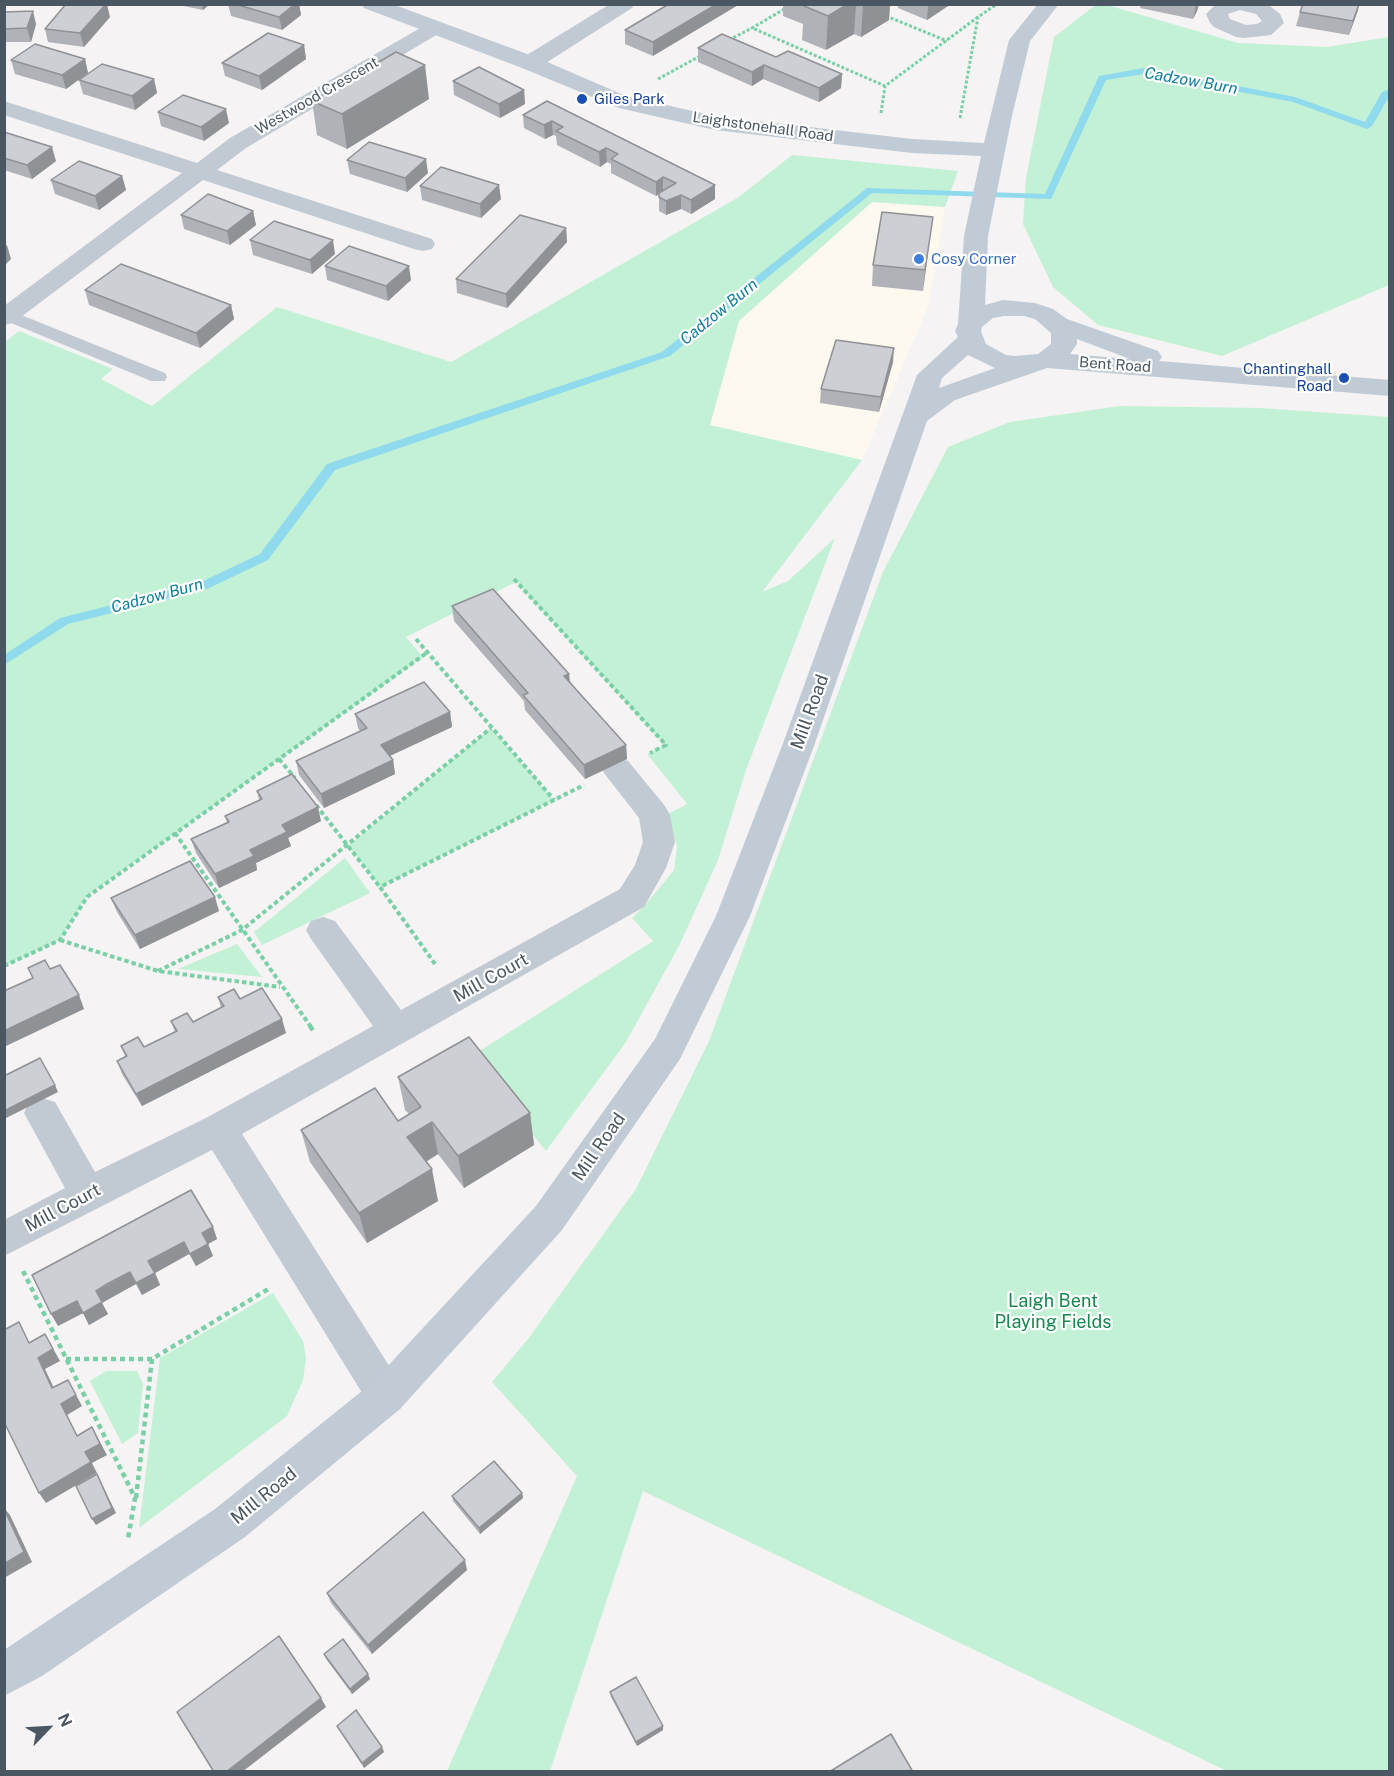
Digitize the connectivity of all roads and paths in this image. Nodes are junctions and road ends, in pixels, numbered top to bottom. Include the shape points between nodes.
1 (371, 4) edge
2 (625, 4) edge
3 (794, 4) edge
4 (997, 4) edge
5 (1049, 4) edge
6 (1239, 4) edge
7 (1269, 7) edge
8 (877, 13) dead end
9 (978, 17) junction
10 (436, 27) junction
11 (752, 28) junction
12 (947, 41) junction
13 (721, 45) edge
14 (711, 50) edge
15 (530, 63) junction
16 (885, 86) junction
17 (619, 100) junction
18 (4, 108) edge
19 (877, 142) junction
20 (955, 148) junction
21 (993, 150) junction
22 (201, 171) junction
23 (976, 236) junction
24 (423, 244) dead end
25 (1026, 308) junction
26 (7, 317) edge
27 (1058, 324) junction
28 (971, 331) junction
29 (1038, 362) junction
30 (1184, 371) junction
31 (158, 377) dead end
32 (1389, 388) edge
33 (916, 416) junction
34 (514, 579) dead end
35 (416, 639) dead end
36 (428, 652) junction
37 (491, 728) junction
38 (279, 759) junction
39 (617, 769) junction
40 (300, 785) edge
41 (554, 801) junction
42 (314, 803) edge
43 (175, 833) junction
44 (348, 846) junction
45 (380, 887) junction
46 (242, 930) junction
47 (323, 930) dead end
48 (60, 940) junction
49 (4, 966) edge
50 (158, 971) junction
51 (281, 987) junction
52 (457, 996) junction
53 (396, 1030) junction
54 (338, 1065) junction
55 (42, 1113) dead end
56 (219, 1130) junction
57 (88, 1194) junction
58 (5, 1238) edge
59 (306, 1266) junction
60 (66, 1359) junction
61 (152, 1359) junction
62 (386, 1396) junction
63 (135, 1498) junction
64 (142, 1584) junction
65 (4, 1674) edge

1 - 10 main road, Laighstonehall Road
2 - 15 street
3 - 11 path
4 - 9 path
5 - 21 main road via 1020,40
6 - 7 street
8 - 12 path
9 - 12 path
9 - 20 path
10 - 15 main road, Laighstonehall Road
10 - 22 street, Westwood Crescent via 283,114
11 - 13 path
11 - 16 path
12 - 16 path
14 - 17 path
15 - 17 main road, Laighstonehall Road
16 - 19 path
17 - 19 main road, Laighstonehall Road via 715,123
18 - 22 street
19 - 20 main road, Laighstonehall Road
20 - 21 main road, Laighstonehall Road
21 - 23 main road
22 - 24 street
22 - 26 street, Westwood Crescent
23 - 25 main road via 989,271
23 - 28 main road
25 - 27 main road
25 - 28 main road via 984,313
26 - 31 lane
27 - 29 main road via 1064,333 1064,344 1058,353
27 - 30 main road, Bent Road
28 - 29 main road via 975,348 992,358 1015,364
28 - 33 main road, Mill Road via 930,375
29 - 30 main road, Bent Road
29 - 33 main road via 946,394
30 - 32 main road, Bent Road
33 - 62 main road, Mill Road via 733,916 668,1048 549,1218
34 - 39 path via 666,745
35 - 36 path
36 - 37 path
36 - 38 path
37 - 41 path
37 - 44 path
38 - 40 path
38 - 43 path
39 - 41 path
39 - 52 street, Mill Court via 654,815 659,842 650,868 632,898
41 - 45 path
42 - 44 path
43 - 46 path
43 - 48 path via 87,897
44 - 45 path
44 - 46 path
45 - 52 path
46 - 50 path
46 - 51 path
47 - 53 street
48 - 49 path
48 - 50 path
50 - 51 path
51 - 54 path
52 - 53 street, Mill Court
53 - 54 street, Mill Court
54 - 56 street, Mill Court
55 - 57 street
56 - 57 street, Mill Court
56 - 59 street
57 - 58 street, Mill Court
58 - 60 path
59 - 61 path
59 - 62 street
60 - 61 path
60 - 63 path
61 - 63 path
62 - 64 main road, Mill Road via 230,1523
63 - 64 path via 126,1546
64 - 65 main road, Mill Road

